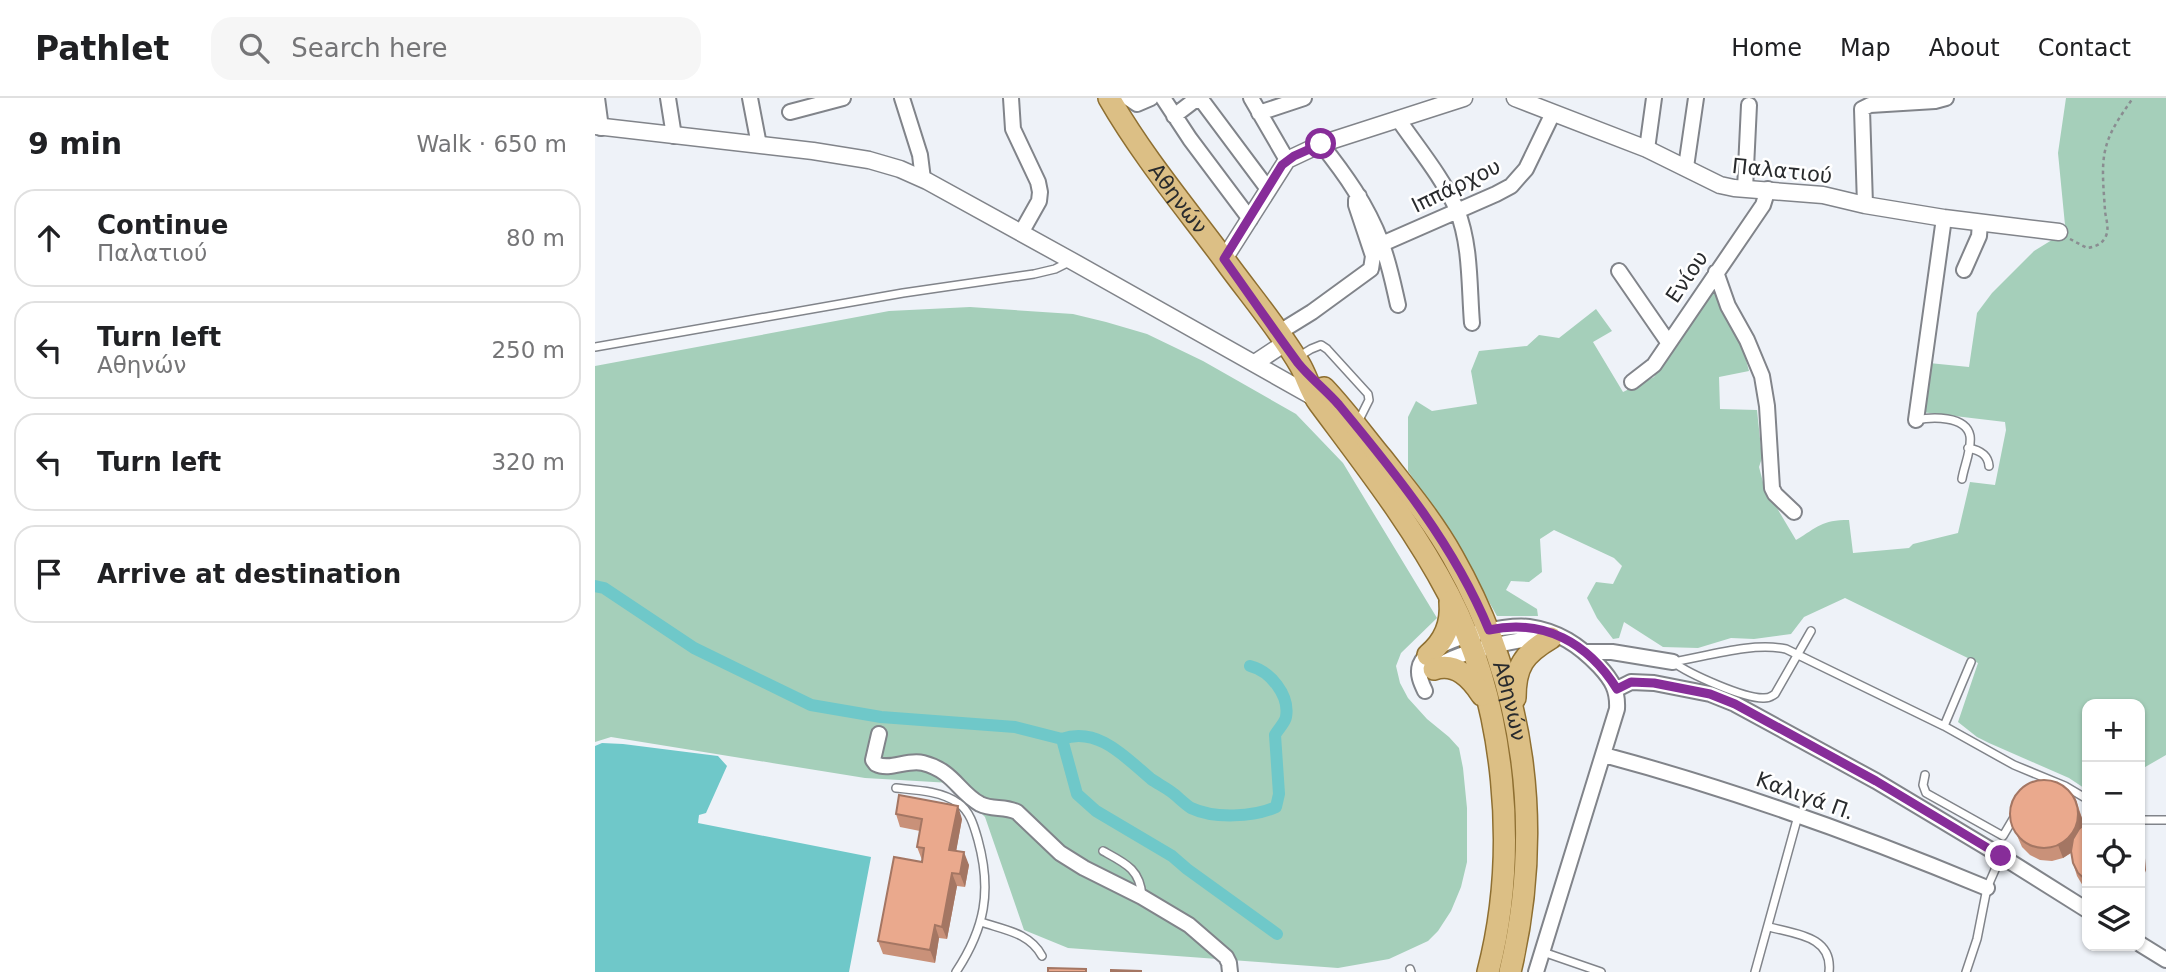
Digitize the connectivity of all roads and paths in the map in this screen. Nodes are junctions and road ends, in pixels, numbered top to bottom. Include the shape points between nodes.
1 (597, 98) edge
2 (668, 98) edge
3 (750, 98) edge
4 (843, 98) edge
5 (902, 98) edge
6 (1011, 98) edge
7 (1151, 98) edge
8 (1163, 98) edge
9 (1251, 98) edge
10 (1304, 98) edge
11 (1464, 98) edge
12 (1517, 98) edge
13 (1654, 98) edge
14 (1696, 98) edge
15 (1946, 98) edge
16 (2133, 98) edge
17 (1117, 99) edge
18 (1749, 105) dead end
19 (790, 112) dead end
20 (1259, 113) junction
21 (1553, 113) junction
22 (1174, 116) junction
23 (1398, 119) junction
24 (598, 127) edge
25 (674, 136) junction
26 (1321, 144) junction
27 (759, 145) junction
28 (1647, 149) junction
29 (1287, 160) junction
30 (1686, 167) junction
31 (923, 179) junction
32 (1268, 188) junction
33 (1745, 189) junction
34 (1767, 189) junction
35 (1359, 196) junction
36 (1865, 205) junction
37 (1457, 212) junction
38 (1944, 218) junction
39 (1250, 219) junction
40 (1980, 223) junction
41 (2059, 232) joint
42 (1021, 233) junction
43 (1382, 244) junction
44 (1224, 259) junction
45 (1072, 261) junction
46 (1619, 271) dead end
47 (1964, 271) dead end
48 (1716, 272) junction
49 (1398, 304) dead end
50 (1472, 323) dead end
51 (1668, 342) junction
52 (595, 347) edge
53 (1289, 350) junction
54 (1255, 363) junction
55 (1632, 382) dead end
56 (1321, 395) junction
57 (1916, 421) joint
58 (1356, 426) junction
59 (1968, 447) junction
60 (1989, 466) dead end
61 (1962, 479) dead end
62 (1794, 512) dead end
63 (1450, 596) junction
64 (1811, 631) dead end
65 (1557, 637) junction
66 (1492, 638) junction
67 (1470, 645) junction
68 (1586, 652) junction
69 (1798, 654) junction
70 (1431, 662) junction
71 (1673, 662) junction
72 (1971, 662) dead end
73 (1617, 689) junction
74 (1491, 713) junction
75 (1514, 718) junction
76 (1944, 726) junction
77 (879, 734) dead end
78 (1604, 755) junction
79 (1925, 775) dead end
80 (2043, 776) junction
81 (2036, 784) edge
82 (896, 788) dead end
83 (2082, 796) edge
84 (2021, 805) edge
85 (1798, 815) junction
86 (2145, 820) edge
87 (2166, 820) edge
88 (1103, 851) dead end
89 (2001, 856) junction
90 (1987, 888) junction
91 (1142, 897) junction
92 (2082, 907) edge
93 (981, 922) junction
94 (1769, 928) junction
95 (2145, 947) edge
96 (1542, 952) junction
97 (1042, 956) dead end
98 (2166, 960) edge
99 (956, 972) edge
100 (1230, 972) edge
101 (1488, 972) edge
102 (1510, 972) edge
103 (1536, 972) edge
104 (1601, 972) edge
105 (1755, 972) edge
106 (1829, 972) edge
107 (1966, 972) edge

1 - 24 street
2 - 25 street
3 - 27 street
4 - 19 street
5 - 31 street
6 - 42 street via 1013,130 1040,192
7 - 17 street via 1137,104
8 - 22 street
9 - 20 street
10 - 20 street
11 - 23 street
12 - 21 street, Παλατιού
13 - 28 street
14 - 30 street
15 - 36 street via 1862,109
16 - 41 path via 2105,150 2108,228 2104,239 2087,248
17 - 44 main road, Αθηνών via 1129,132
18 - 33 street
20 - 29 street
21 - 28 street, Παλατιού
21 - 37 street, Ιππάρχου via 1520,177
22 - 32 street via 1195,100 1203,102
22 - 39 street
23 - 26 street
23 - 37 street
24 - 25 street
25 - 27 street
26 - 29 street
26 - 35 street
27 - 31 street via 869,160
28 - 30 street, Παλατιού
29 - 32 street
30 - 33 street, Παλατιού via 1720,185
31 - 42 street
32 - 39 street
33 - 34 street, Παλατιού
34 - 36 street, Παλατιού
34 - 48 street, Ενίου via 1763,205
35 - 43 street
35 - 53 street via 1356,205 1374,257 1371,269 1312,312
36 - 38 street, Παλατιού
37 - 43 street, Ιππάρχου
37 - 50 street via 1465,245
38 - 40 street, Παλατιού
38 - 57 street
39 - 44 street
40 - 41 street, Παλατιού
40 - 47 street
42 - 45 street
43 - 49 street
44 - 53 main road, Αθηνών
45 - 52 lane via 1034,275
45 - 54 street
46 - 51 street
48 - 51 street, Ενίου
48 - 62 street via 1762,376 1773,488
51 - 55 street, Ενίου via 1654,365
53 - 54 street
53 - 56 main road, Αθηνών
53 - 58 lane via 1321,345 1368,394
54 - 56 street
56 - 58 main road, Αθηνών
56 - 63 main road, Αθηνών
57 - 59 lane via 1945,419 1961,424 1968,431
58 - 66 main road, Αθηνών via 1436,530
59 - 60 lane via 1983,453
59 - 61 lane
63 - 67 main road, Αθηνών
63 - 70 main road via 1448,631
64 - 69 lane
65 - 66 street
65 - 68 street
65 - 75 main road via 1522,660
66 - 67 street
66 - 75 main road, Αθηνών
67 - 70 street via 1447,661
67 - 74 main road, Αθηνών
68 - 71 street
68 - 73 street
69 - 71 lane via 1776,647 1753,648
69 - 71 lane via 1775,694 1766,698 1737,691
69 - 76 lane
70 - 74 main road via 1463,674 1481,692
72 - 76 lane
73 - 78 street via 1617,709
73 - 89 street via 1631,682 1654,683 1735,704
74 - 101 main road, Αθηνών via 1503,831 1500,906
75 - 102 main road, Αθηνών via 1528,823 1521,912
76 - 80 lane
77 - 91 street via 876,764 914,762 939,769 979,803 1017,812 1060,853
78 - 85 street, Καλιγά Π.
78 - 96 street
79 - 84 lane via 1926,793 2003,836
80 - 81 lane
80 - 83 lane
82 - 93 lane via 948,797 968,813 985,877
85 - 90 street, Καλιγά Π.
85 - 94 lane
86 - 87 lane
88 - 91 lane via 1135,872
89 - 90 lane
89 - 92 street
90 - 107 lane
91 - 100 street via 1209,942 1226,957
93 - 97 lane via 1027,938
93 - 99 lane
94 - 105 lane
94 - 106 lane via 1819,943 1827,953
95 - 98 street
96 - 103 street
96 - 104 lane

